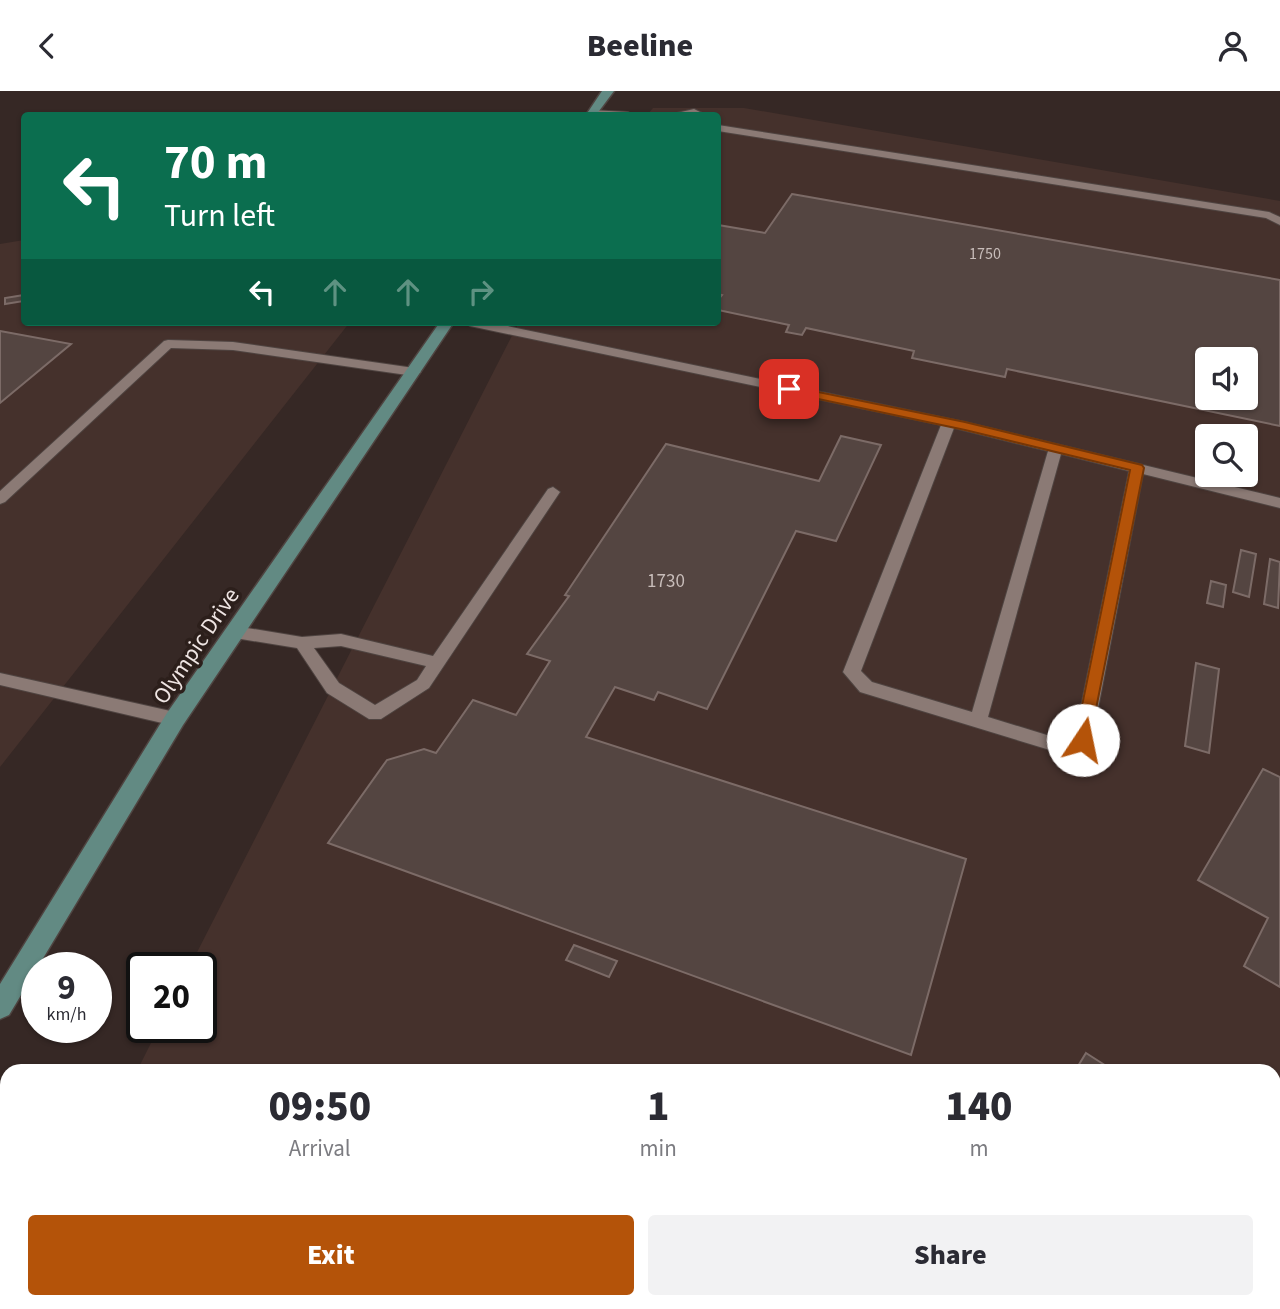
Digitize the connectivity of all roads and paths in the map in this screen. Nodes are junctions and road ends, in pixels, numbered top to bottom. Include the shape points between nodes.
1 (607, 91) edge
2 (593, 112) edge
3 (721, 124) edge
4 (721, 128) edge
5 (732, 129) junction
6 (1280, 222) edge
7 (444, 326) edge
8 (489, 326) edge
9 (414, 372) junction
10 (949, 423) junction
11 (1056, 448) junction
12 (1137, 468) junction
13 (554, 492) dead end
14 (0, 499) edge
15 (1280, 503) edge
16 (235, 632) junction
17 (302, 643) junction
18 (437, 663) junction
19 (0, 679) edge
20 (175, 719) junction
21 (978, 721) junction
22 (0, 1007) edge

1 - 2 street
3 - 5 lane
4 - 5 lane
5 - 6 lane via 1269,215
7 - 9 street, Olympic Drive
8 - 10 lane
9 - 14 lane via 233,346 168,344
9 - 16 street, Olympic Drive
10 - 11 lane
10 - 21 lane via 852,672 866,687
11 - 12 lane
11 - 21 lane
12 - 15 lane
12 - 21 lane via 1083,740 1063,747
13 - 18 lane
16 - 17 lane
16 - 20 street, Olympic Drive
17 - 18 lane via 341,640
17 - 18 lane via 333,688 375,714 423,684
19 - 20 lane
20 - 22 street, Olympic Drive

